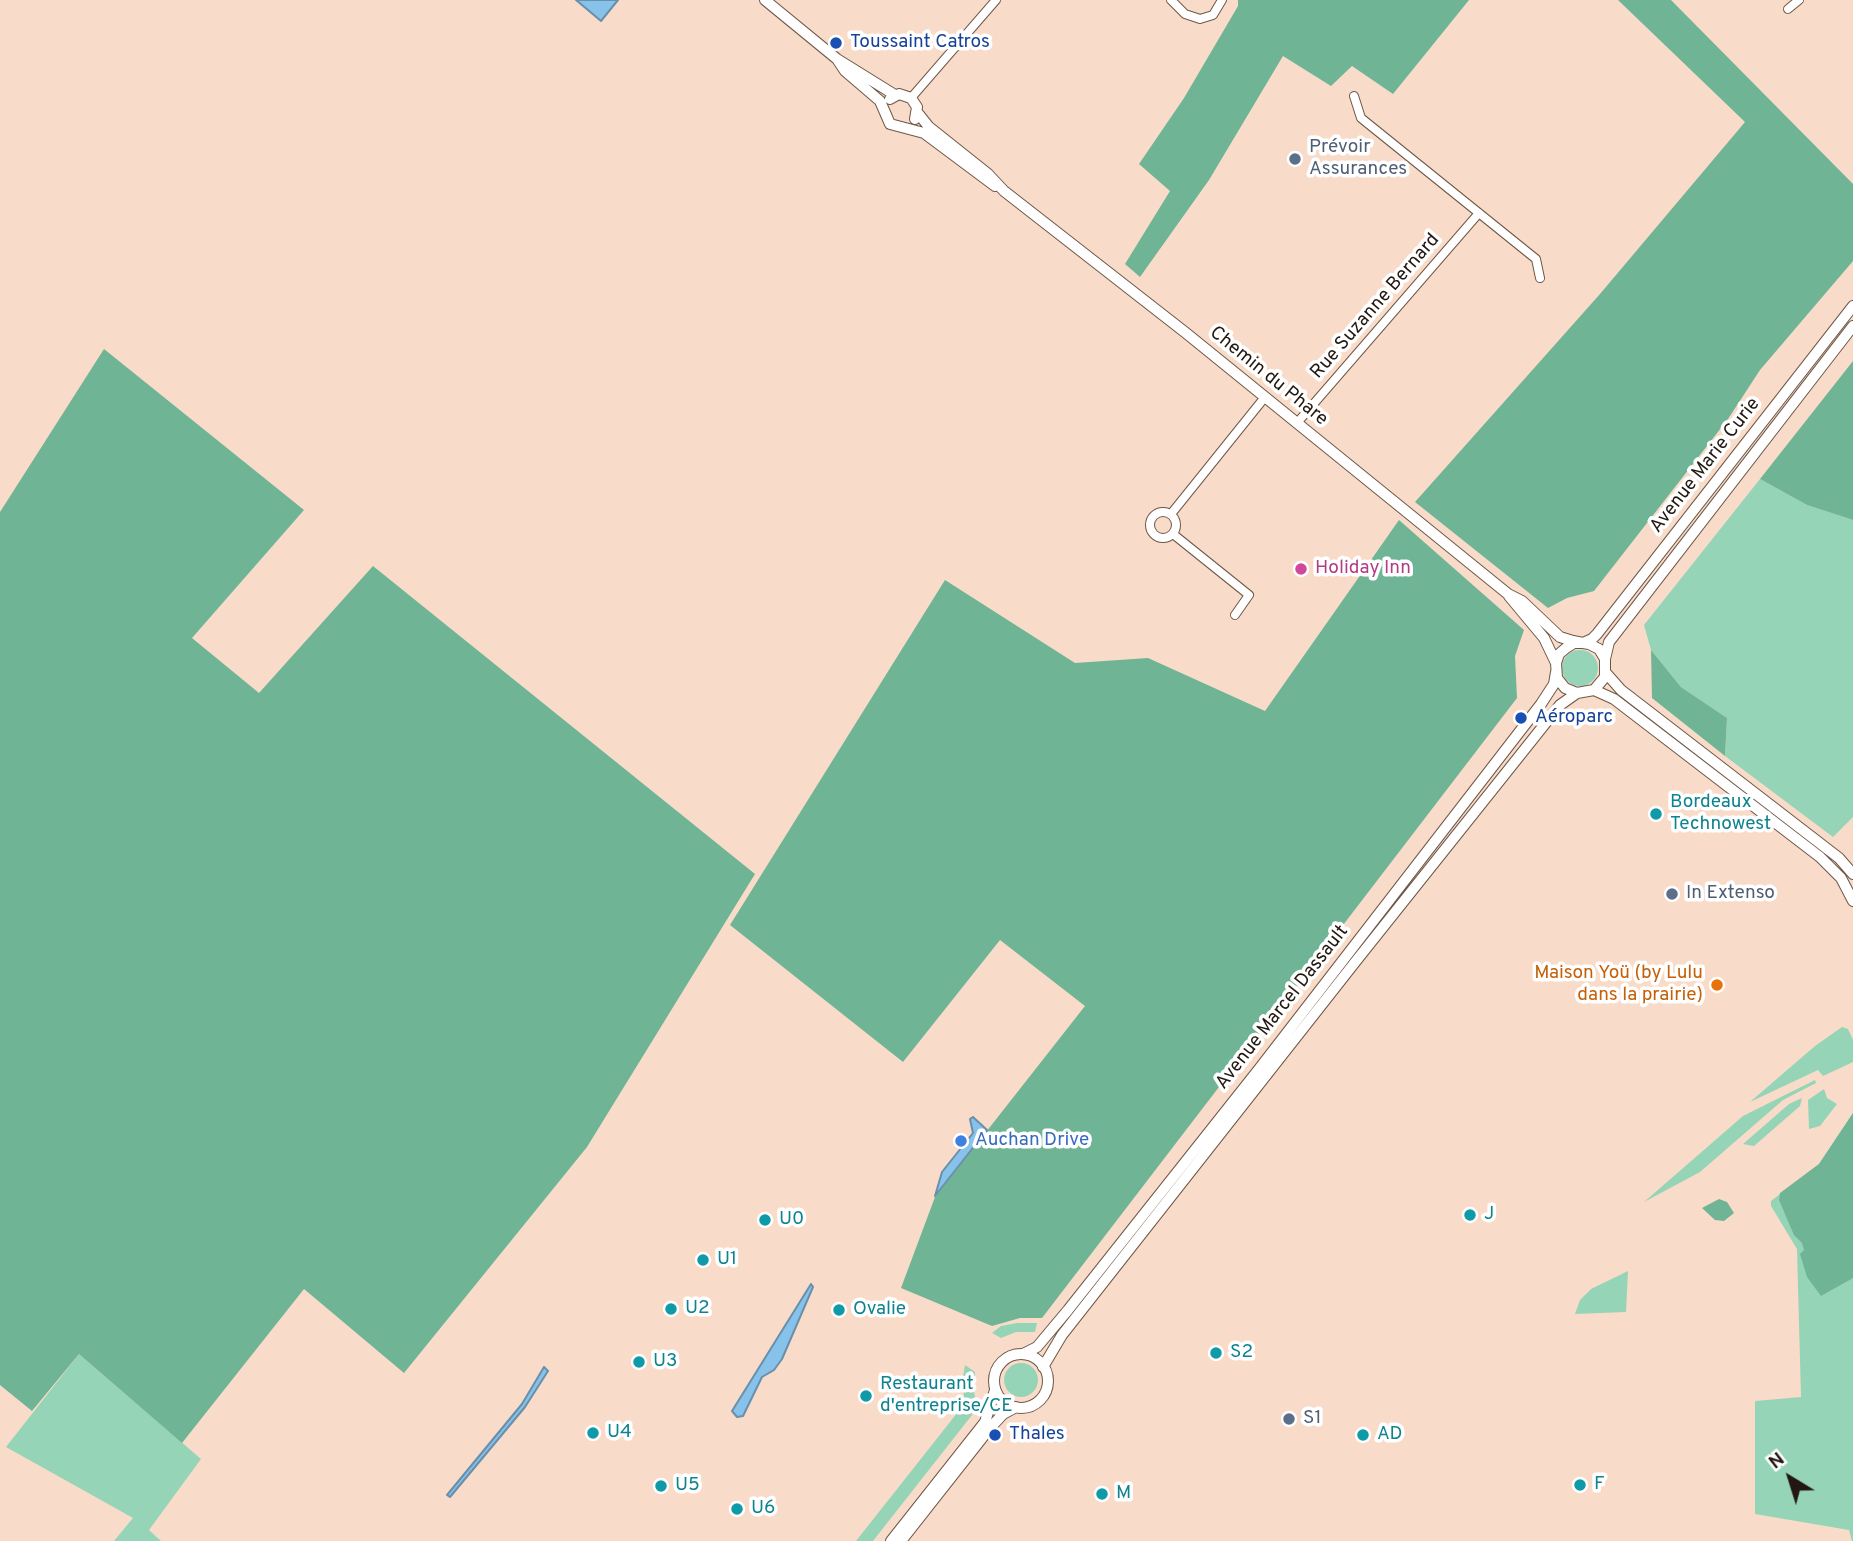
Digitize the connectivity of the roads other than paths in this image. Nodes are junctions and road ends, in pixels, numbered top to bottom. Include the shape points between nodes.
1 (765, 0) edge
2 (996, 0) edge
3 (1171, 0) edge
4 (1222, 0) edge
5 (1798, 0) edge
6 (1788, 9) dead end
7 (837, 59) junction
8 (895, 95) junction
9 (1354, 96) dead end
10 (911, 98) junction
11 (884, 110) junction
12 (917, 113) junction
13 (904, 127) junction
14 (1004, 191) junction
15 (1479, 213) junction
16 (1539, 278) dead end
17 (1853, 306) edge
18 (1853, 326) edge
19 (1265, 397) junction
20 (1297, 423) junction
21 (1171, 514) junction
22 (1173, 534) junction
23 (1508, 594) junction
24 (1235, 615) dead end
25 (1583, 642) junction
26 (1605, 659) junction
27 (1556, 668) junction
28 (1606, 673) junction
29 (1594, 690) junction
30 (1577, 693) junction
31 (1853, 874) edge
32 (1853, 901) edge
33 (1023, 1354) junction
34 (1043, 1367) junction
35 (995, 1390) junction
36 (1016, 1407) junction
37 (891, 1541) edge
38 (901, 1541) edge

1 - 7 main road
2 - 10 street
3 - 4 street via 1185,14 1200,19 1213,15
5 - 6 street
7 - 8 main road
7 - 11 main road via 875,95
8 - 10 main road
8 - 11 main road
9 - 15 street via 1361,118
10 - 12 main road
11 - 13 main road via 890,124
12 - 13 main road
12 - 14 main road, Chemin du Phare
13 - 14 main road, Chemin du Phare via 924,134
14 - 19 main road, Chemin du Phare
15 - 16 street via 1536,259
15 - 20 street, Rue Suzanne Bernard
17 - 25 main road, Avenue Marie Curie via 1597,634
18 - 26 main road, Avenue Marie Curie via 1609,642
19 - 20 main road, Chemin du Phare
19 - 21 street
20 - 23 main road, Chemin du Phare
21 - 22 street via 1177,525
21 - 22 street via 1158,513 1150,528 1159,538
22 - 24 street via 1249,595
23 - 25 main road, Chemin du Phare via 1522,601 1560,637
23 - 27 main road, Chemin du Phare via 1544,638
25 - 26 main road via 1599,649
25 - 27 main road via 1566,648
26 - 28 main road
27 - 30 main road via 1565,688
27 - 33 main road, Avenue Marcel Dassault via 1554,684 1541,704 1259,1069 1068,1310 1037,1347
28 - 29 main road
28 - 31 main road via 1621,690 1839,858
29 - 30 main road
29 - 32 main road via 1667,738 1820,857 1841,878
30 - 34 main road, Avenue Marcel Dassault via 1560,705 1356,961 1062,1335
33 - 34 main road
33 - 35 main road via 1009,1357 997,1368
34 - 36 main road via 1047,1381 1043,1395 1033,1404
35 - 36 main road
35 - 37 main road via 985,1422
36 - 38 main road via 990,1429

